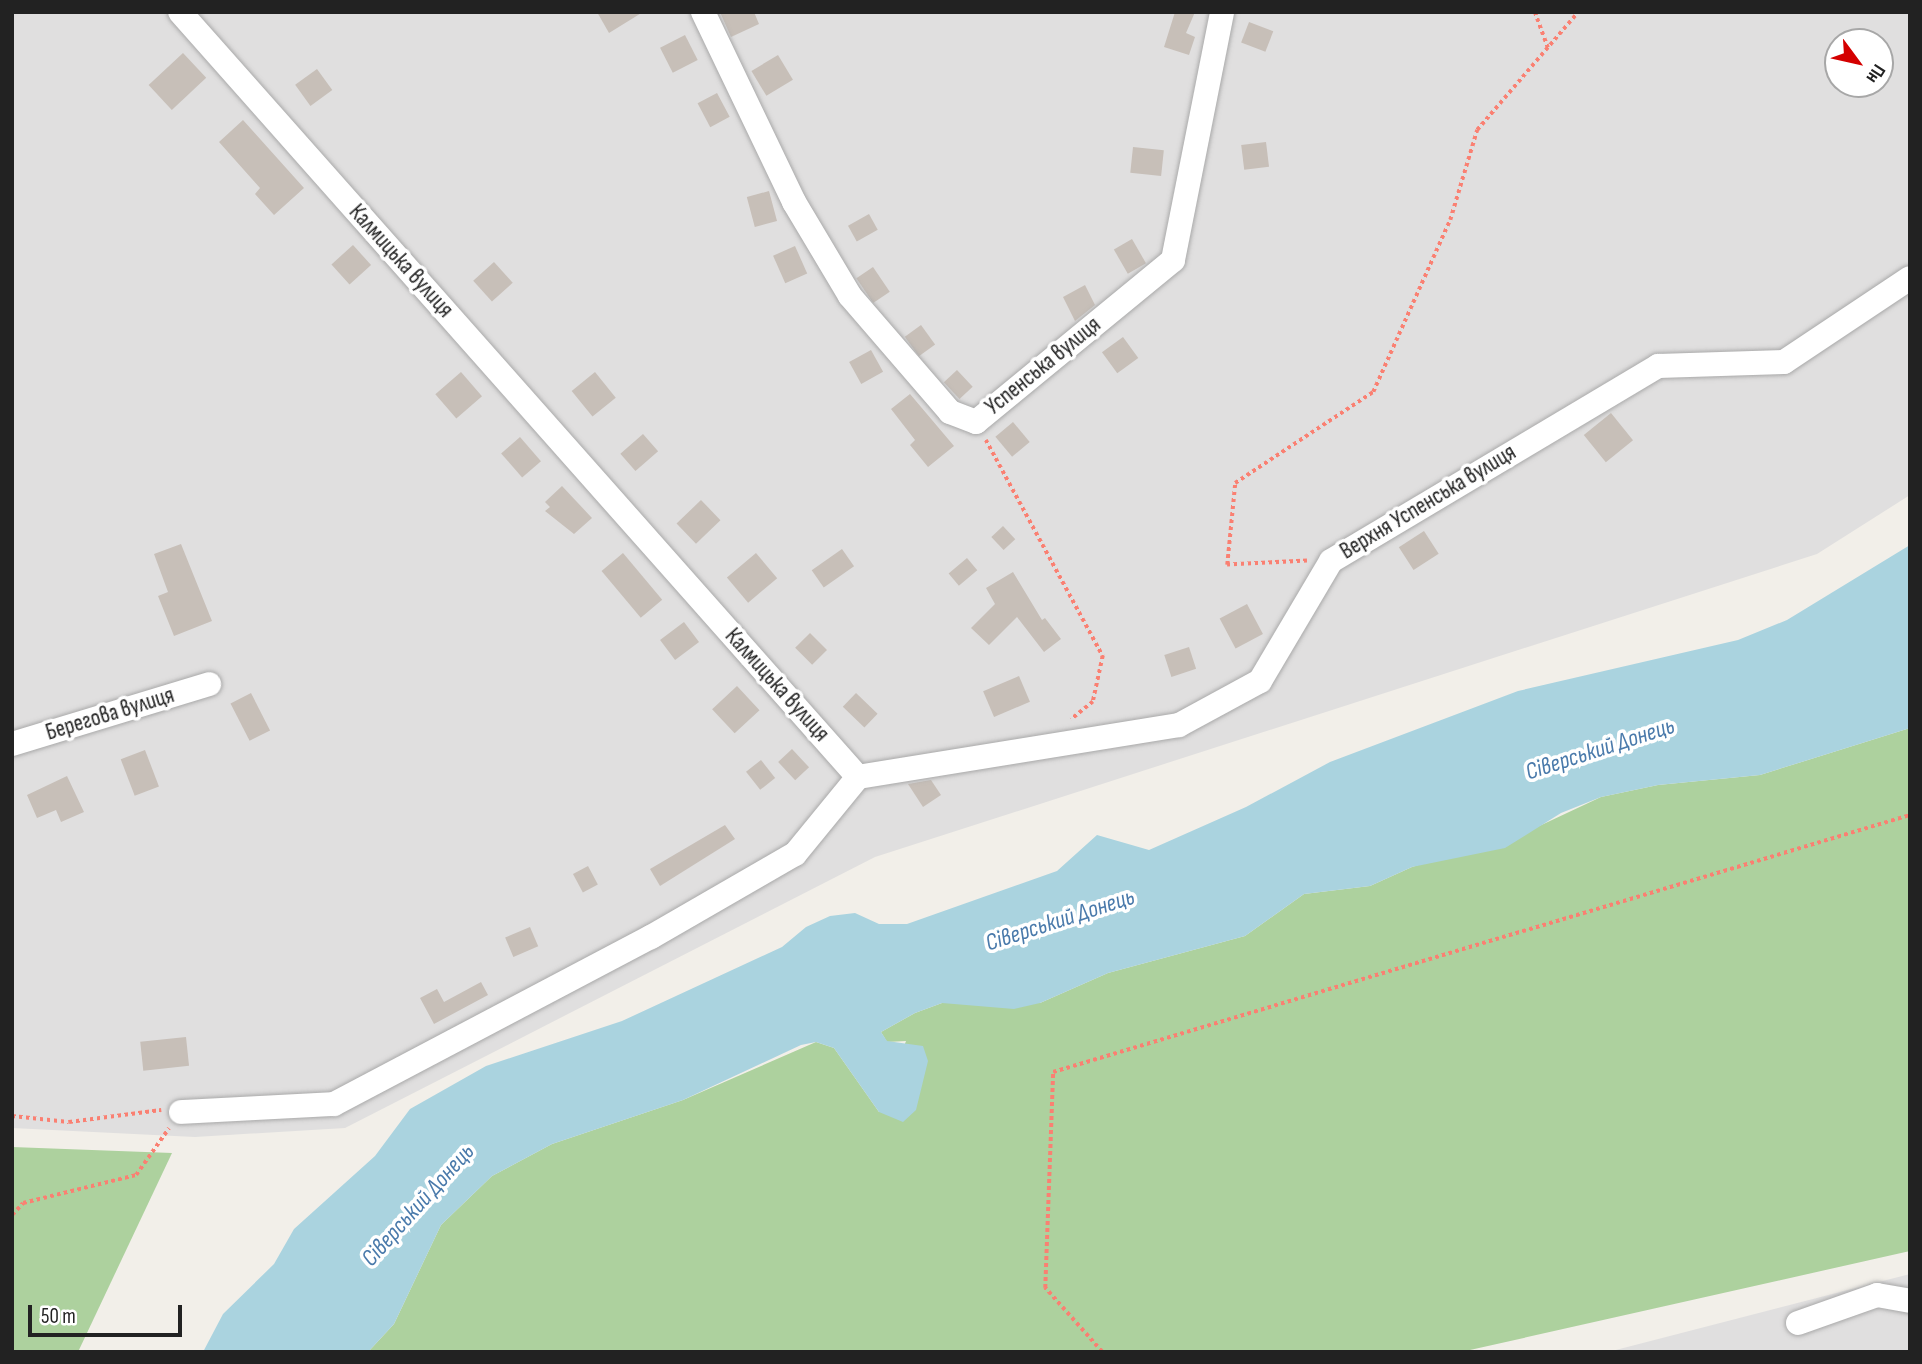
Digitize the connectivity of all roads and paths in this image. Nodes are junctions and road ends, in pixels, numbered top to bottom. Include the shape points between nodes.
1 (180, 12) edge
2 (703, 12) edge
3 (1222, 12) edge
4 (1535, 12) edge
5 (1578, 12) edge
6 (1548, 48) junction
7 (1910, 278) edge
8 (976, 422) junction
9 (1317, 561) dead end
10 (209, 684) dead end
11 (1042, 743) junction
12 (12, 744) edge
13 (858, 777) junction
14 (1910, 815) edge
15 (181, 1112) junction
16 (12, 1116) edge
17 (12, 1215) edge
18 (1910, 1301) edge
19 (1798, 1323) dead end
20 (1102, 1352) edge

1 - 13 street, Калмицька вулиця
2 - 8 street, Успенська вулиця via 794,202 850,296 950,412
3 - 8 street, Успенська вулиця via 1173,260
4 - 6 path
5 - 6 path
6 - 9 path via 1477,130 1450,220 1373,392 1235,483 1227,565
7 - 11 street, Верхня Успенська вулиця via 1784,362 1658,366 1331,561 1260,681 1179,725
8 - 11 path via 1103,656 1093,702
10 - 12 street, Берегова вулиця
11 - 13 street, Верхня Успенська вулиця
13 - 15 street via 795,854 628,950 334,1104
14 - 20 path via 1053,1072 1045,1287
15 - 16 path via 147,1108 69,1122
15 - 17 path via 136,1175 23,1203
18 - 19 street via 1877,1295

